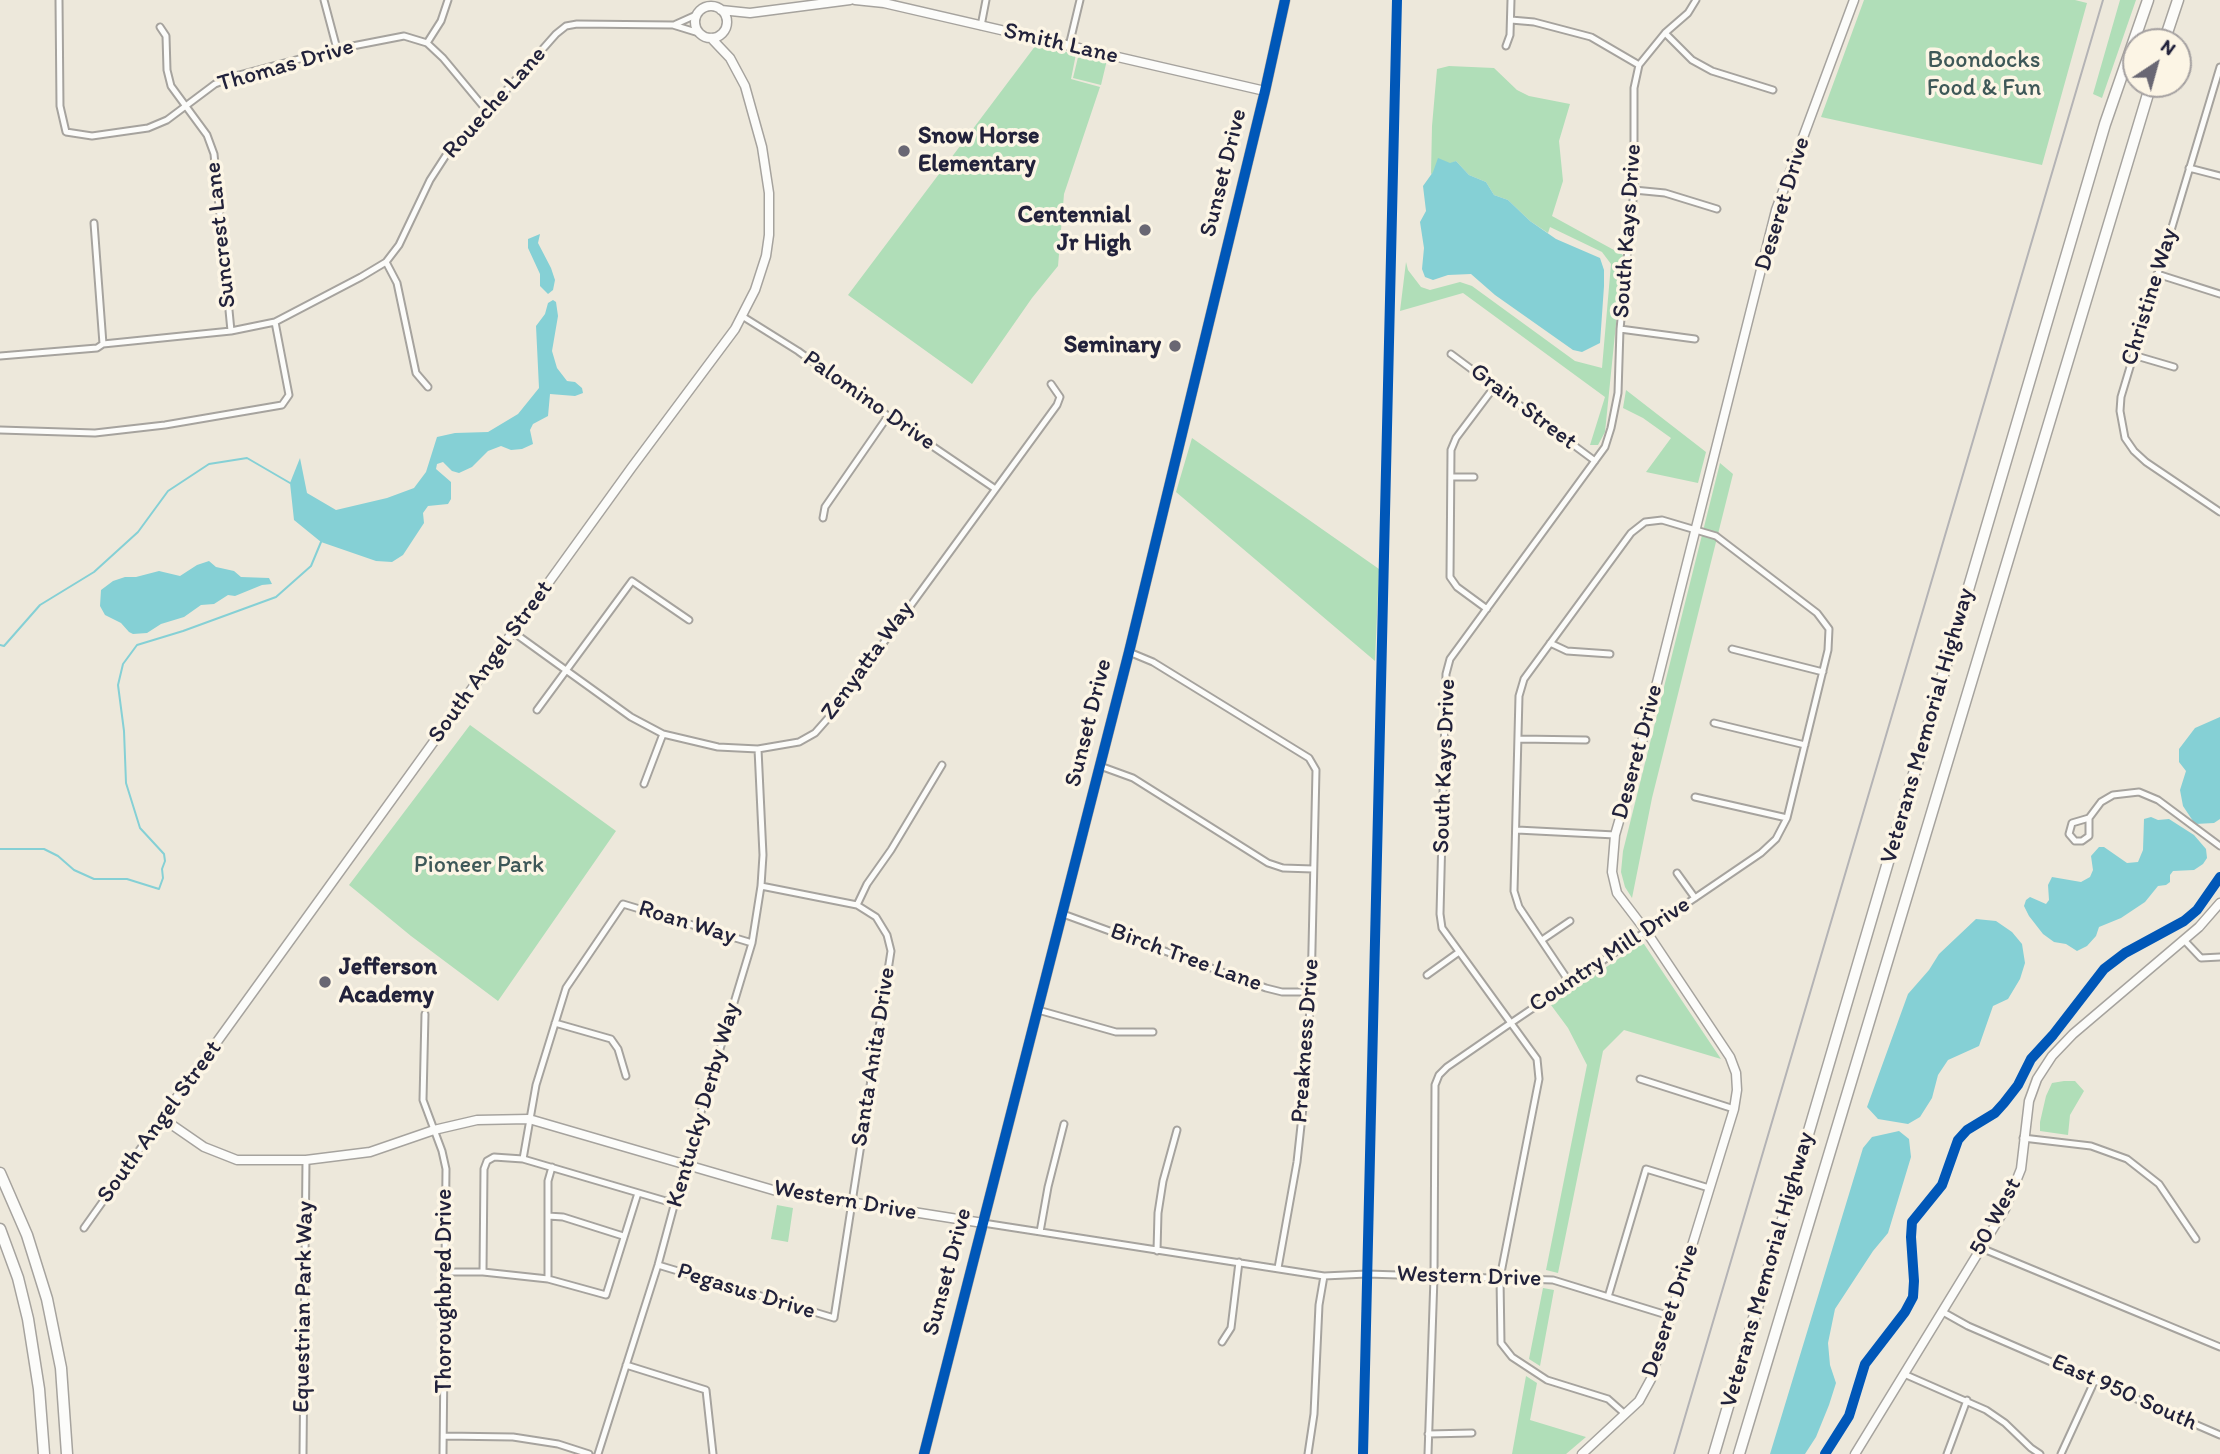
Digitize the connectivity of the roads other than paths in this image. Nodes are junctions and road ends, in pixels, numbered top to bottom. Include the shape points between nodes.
1 (59, 0) edge
2 (324, 0) edge
3 (448, 0) edge
4 (850, 0) edge
5 (856, 0) edge
6 (986, 0) edge
7 (1080, 0) edge
8 (1285, 0) edge
9 (1511, 0) edge
10 (1696, 0) edge
11 (1854, 0) edge
12 (2148, 0) edge
13 (2178, 0) edge
14 (716, 5) edge
15 (700, 8) edge
16 (750, 13) junction
17 (1511, 20) junction
18 (673, 25) junction
19 (981, 26) junction
20 (160, 27) dead end
21 (2169, 28) edge
22 (725, 30) junction
23 (699, 33) junction
24 (1665, 33) junction
25 (711, 38) junction
26 (427, 43) junction
27 (1069, 46) junction
28 (1506, 46) dead end
29 (337, 49) junction
30 (730, 58) junction
31 (1640, 65) junction
32 (2220, 67) edge
33 (1773, 90) dead end
34 (1265, 91) junction
35 (2147, 98) edge
36 (185, 106) junction
37 (487, 111) junction
38 (2189, 168) junction
39 (2220, 176) edge
40 (1634, 190) junction
41 (1717, 209) dead end
42 (94, 223) dead end
43 (386, 262) junction
44 (2157, 274) junction
45 (2220, 294) edge
46 (742, 316) junction
47 (275, 322) junction
48 (1620, 329) junction
49 (230, 331) junction
50 (1695, 339) dead end
51 (103, 344) junction
52 (1451, 354) dead end
53 (2133, 355) junction
54 (0, 356) edge
55 (2174, 367) dead end
56 (1051, 384) dead end
57 (1495, 386) junction
58 (428, 387) dead end
59 (888, 416) junction
60 (0, 430) edge
61 (1595, 461) junction
62 (1451, 477) junction
63 (1474, 477) dead end
64 (994, 488) junction
65 (2217, 508) edge
66 (823, 518) dead end
67 (1697, 530) junction
68 (1487, 609) junction
69 (690, 620) dead end
70 (513, 632) junction
71 (1550, 643) junction
72 (1732, 649) dead end
73 (1129, 652) junction
74 (1609, 654) dead end
75 (566, 671) junction
76 (1823, 672) junction
77 (537, 710) dead end
78 (1714, 723) dead end
79 (663, 734) junction
80 (1519, 739) junction
81 (1586, 740) dead end
82 (1805, 745) junction
83 (758, 749) junction
84 (942, 765) dead end
85 (1100, 766) junction
86 (644, 784) dead end
87 (1695, 796) dead end
88 (1787, 818) junction
89 (2089, 818) junction
90 (1517, 830) junction
91 (1615, 835) junction
92 (2220, 846) edge
93 (1313, 869) junction
94 (1678, 873) dead end
95 (761, 886) junction
96 (1695, 898) junction
97 (2220, 903) edge
98 (857, 905) junction
99 (1063, 914) junction
100 (1570, 921) dead end
101 (1646, 931) junction
102 (1542, 940) junction
103 (2184, 940) junction
104 (752, 943) junction
105 (1459, 952) junction
106 (2220, 957) edge
107 (1427, 975) dead end
108 (1570, 983) junction
109 (1311, 992) junction
110 (1038, 1010) junction
111 (425, 1014) dead end
112 (1511, 1022) junction
113 (555, 1023) junction
114 (1153, 1032) dead end
115 (626, 1076) dead end
116 (1640, 1079) dead end
117 (1734, 1109) junction
118 (162, 1118) junction
119 (529, 1119) junction
120 (1064, 1124) dead end
121 (434, 1130) junction
122 (1177, 1130) dead end
123 (2023, 1138) junction
124 (523, 1159) junction
125 (306, 1160) junction
126 (685, 1165) junction
127 (552, 1167) junction
128 (0, 1173) edge
129 (1709, 1188) junction
130 (638, 1193) junction
131 (850, 1203) junction
132 (676, 1204) junction
133 (548, 1216) junction
134 (983, 1223) junction
135 (84, 1228) dead end
136 (0, 1229) edge
137 (1040, 1232) junction
138 (623, 1236) junction
139 (2196, 1239) dead end
140 (1981, 1248) junction
141 (1157, 1251) junction
142 (1239, 1262) junction
143 (658, 1265) junction
144 (1278, 1268) junction
145 (445, 1272) junction
146 (483, 1272) junction
147 (1324, 1276) junction
148 (1434, 1277) junction
149 (1500, 1278) junction
150 (548, 1279) junction
151 (1608, 1297) junction
152 (1943, 1311) junction
153 (1671, 1316) junction
154 (834, 1318) joint
155 (1222, 1342) dead end
156 (2220, 1347) edge
157 (626, 1365) junction
158 (1904, 1374) junction
159 (2095, 1380) junction
160 (1967, 1400) junction
161 (1625, 1415) junction
162 (1472, 1433) dead end
163 (1428, 1434) junction
164 (2220, 1435) edge
165 (444, 1436) junction
166 (44, 1454) edge
167 (67, 1454) edge
168 (303, 1454) edge
169 (443, 1454) edge
170 (589, 1454) edge
171 (598, 1454) edge
172 (713, 1454) edge
173 (924, 1454) edge
174 (1308, 1454) edge
175 (1428, 1454) edge
176 (1582, 1454) edge
177 (1714, 1454) edge
178 (1739, 1454) edge
179 (1855, 1454) edge
180 (1947, 1454) edge
181 (2040, 1454) edge
182 (2061, 1454) edge

1 - 36 street, Thomas Drive via 60,106 66,132 92,136 148,128
2 - 29 street
3 - 26 street
4 - 16 street
5 - 19 street, Smith Lane
6 - 19 street
7 - 27 street
8 - 34 street, Sunset Drive
9 - 17 street
10 - 24 street, South Kays Drive
11 - 67 street, Deseret Drive via 1776,210
12 - 177 highway, Veterans Memorial Highway via 2101,138
13 - 21 highway
14 - 15 street
14 - 16 street
14 - 22 street via 727,19
15 - 18 street
15 - 23 street via 695,24
16 - 22 street
17 - 28 street
17 - 31 street via 1591,37
18 - 23 street
18 - 37 street, Roueche Lane via 566,26
19 - 27 street, Smith Lane
20 - 36 street, Suncrest Lane via 166,36 171,86
22 - 25 street
22 - 30 street, South Angel Street
23 - 25 street
24 - 31 street, South Kays Drive
24 - 33 street via 1692,60 1712,71
25 - 30 street, South Angel Street
26 - 29 street, Thomas Drive via 404,36
26 - 37 street
27 - 34 street, Smith Lane
29 - 36 street, Thomas Drive via 239,75 215,84
30 - 46 street, South Angel Street via 752,105 768,193 766,256
31 - 40 street, South Kays Drive via 1634,88
32 - 38 street, Christine Way
34 - 73 street, Sunset Drive
35 - 178 highway, Veterans Memorial Highway
36 - 49 street, Suncrest Lane via 214,153
37 - 43 street, Roueche Lane via 450,149
38 - 39 street
38 - 44 street, Christine Way
40 - 41 street via 1665,193
40 - 48 street, South Kays Drive
42 - 51 street
43 - 47 street, Roueche Lane
43 - 58 street via 397,283 416,373
44 - 45 street
44 - 53 street, Christine Way
46 - 59 street, Palomino Drive
46 - 70 street, South Angel Street
47 - 49 street, Roueche Lane
47 - 60 street via 289,395 282,405 95,433
48 - 50 street
48 - 61 street, South Kays Drive via 1618,393 1605,447
49 - 51 street, Roueche Lane
51 - 54 street, Roueche Lane
52 - 57 street, Grain Street
53 - 55 street
53 - 65 street, Christine Way via 2121,397 2125,438 2146,462
56 - 64 street, Zenyatta Way via 1060,397 1057,405
57 - 61 street, Grain Street
57 - 62 street via 1456,438
59 - 64 street, Palomino Drive
59 - 66 street via 825,507
61 - 68 street, South Kays Drive
62 - 63 street
62 - 68 street via 1451,578
64 - 83 street, Zenyatta Way via 815,733 799,742
67 - 71 street, Country Mill Drive via 1662,520 1645,522 1631,533
67 - 76 street, Country Mill Drive via 1716,537 1817,613 1829,629
67 - 91 street, Deseret Drive
68 - 105 street, South Kays Drive via 1450,659 1446,674 1440,914 1442,928
69 - 75 street via 632,581
70 - 75 street, Zenyatta Way
70 - 118 street, South Angel Street
71 - 74 street via 1567,651
71 - 80 street via 1524,679 1519,696
72 - 76 street
73 - 85 street, Sunset Drive
73 - 93 street, Preakness Drive via 1153,662 1308,758 1316,770
75 - 77 street
75 - 79 street, Zenyatta Way
76 - 82 street, Country Mill Drive
78 - 82 street
79 - 83 street, Zenyatta Way via 718,747
79 - 86 street
80 - 81 street
80 - 90 street
82 - 88 street, Country Mill Drive
83 - 95 street, Kentucky Derby Way
84 - 98 street
85 - 93 street via 1133,778 1268,863
85 - 99 street, Sunset Drive
87 - 88 street
88 - 96 street, Country Mill Drive via 1776,839
89 - 89 street via 2070,826 2074,841 2088,836
89 - 92 street via 2108,797 2133,791 2150,795
90 - 91 street
90 - 102 street via 1514,891
91 - 101 street, Deseret Drive via 1612,872 1617,892
93 - 109 street, Preakness Drive
94 - 96 street
95 - 98 street
95 - 104 street, Kentucky Derby Way
96 - 101 street, Country Mill Drive
97 - 103 street, 50 West
98 - 131 street, Santa Anita Drive via 876,917 891,951
99 - 109 street, Birch Tree Lane via 1266,988
99 - 110 street, Sunset Drive
100 - 102 street
101 - 108 street, Country Mill Drive
101 - 117 street, Deseret Drive via 1730,1057 1737,1090
102 - 108 street
103 - 106 street via 2201,958
103 - 123 street, 50 West via 2052,1056 2029,1101
104 - 113 street, Roan Way via 623,904 566,988
104 - 126 street, Kentucky Derby Way
105 - 107 street
105 - 112 street, South Kays Drive
108 - 112 street, Country Mill Drive
109 - 144 street, Preakness Drive via 1297,1161
110 - 114 street via 1116,1032
110 - 134 street, Sunset Drive
111 - 121 street, Thoroughbred Drive via 423,1100
112 - 148 street, Country Mill Drive via 1447,1067 1435,1086
112 - 149 street, South Kays Drive via 1537,1059 1539,1079
113 - 115 street via 611,1039
113 - 119 street
116 - 117 street
117 - 129 street, Deseret Drive
118 - 125 street, Western Drive via 204,1147 237,1160
118 - 135 street, South Angel Street
119 - 121 street, Western Drive via 477,1120
119 - 124 street
119 - 126 street, Western Drive
120 - 137 street
121 - 125 street, Western Drive via 370,1152
121 - 145 street, Thoroughbred Drive via 446,1169
122 - 141 street via 1163,1181
123 - 139 street via 2091,1146 2127,1159 2159,1184
123 - 140 street, 50 West via 2014,1191
124 - 127 street
124 - 146 street via 494,1157 484,1169
125 - 168 street, Equestrian Park Way
126 - 131 street, Western Drive via 773,1189
126 - 132 street, Kentucky Derby Way
127 - 130 street
127 - 133 street
128 - 167 highway via 27,1235 47,1299 61,1368
129 - 151 street via 1646,1169
129 - 153 street, Deseret Drive
130 - 132 street
130 - 138 street
131 - 134 street, Western Drive
131 - 154 street, Santa Anita Drive
132 - 143 street, Kentucky Derby Way
133 - 138 street
133 - 150 street
134 - 137 street, Western Drive
134 - 173 street, Sunset Drive
136 - 166 highway via 18,1278 32,1340
137 - 141 street, Western Drive
138 - 150 street via 606,1295
140 - 152 street, 50 West
140 - 156 street
141 - 142 street, Western Drive
142 - 144 street, Western Drive
142 - 155 street via 1231,1328
143 - 154 street, Pegasus Drive
143 - 157 street, Kentucky Derby Way
144 - 147 street, Western Drive
145 - 146 street
145 - 165 street, Thoroughbred Drive
146 - 150 street
147 - 148 street, Western Drive
147 - 174 street
148 - 149 street, Western Drive
148 - 163 street, Country Mill Drive
149 - 151 street, Western Drive via 1553,1280
149 - 161 street, South Kays Drive via 1501,1343 1512,1357 1548,1380 1608,1399
151 - 153 street, Western Drive
152 - 158 street, 50 West
152 - 159 street, East 950 South
153 - 161 street, Deseret Drive via 1651,1379 1639,1402
157 - 171 street, Kentucky Derby Way
157 - 172 street via 706,1391
158 - 160 street
158 - 179 street, 50 West
159 - 164 street, East 950 South
159 - 182 street
160 - 180 street
160 - 181 street via 2005,1423
161 - 176 street, Deseret Drive
162 - 163 street
163 - 175 street, Country Mill Drive
165 - 169 street, Thoroughbred Drive
165 - 170 street via 513,1437

